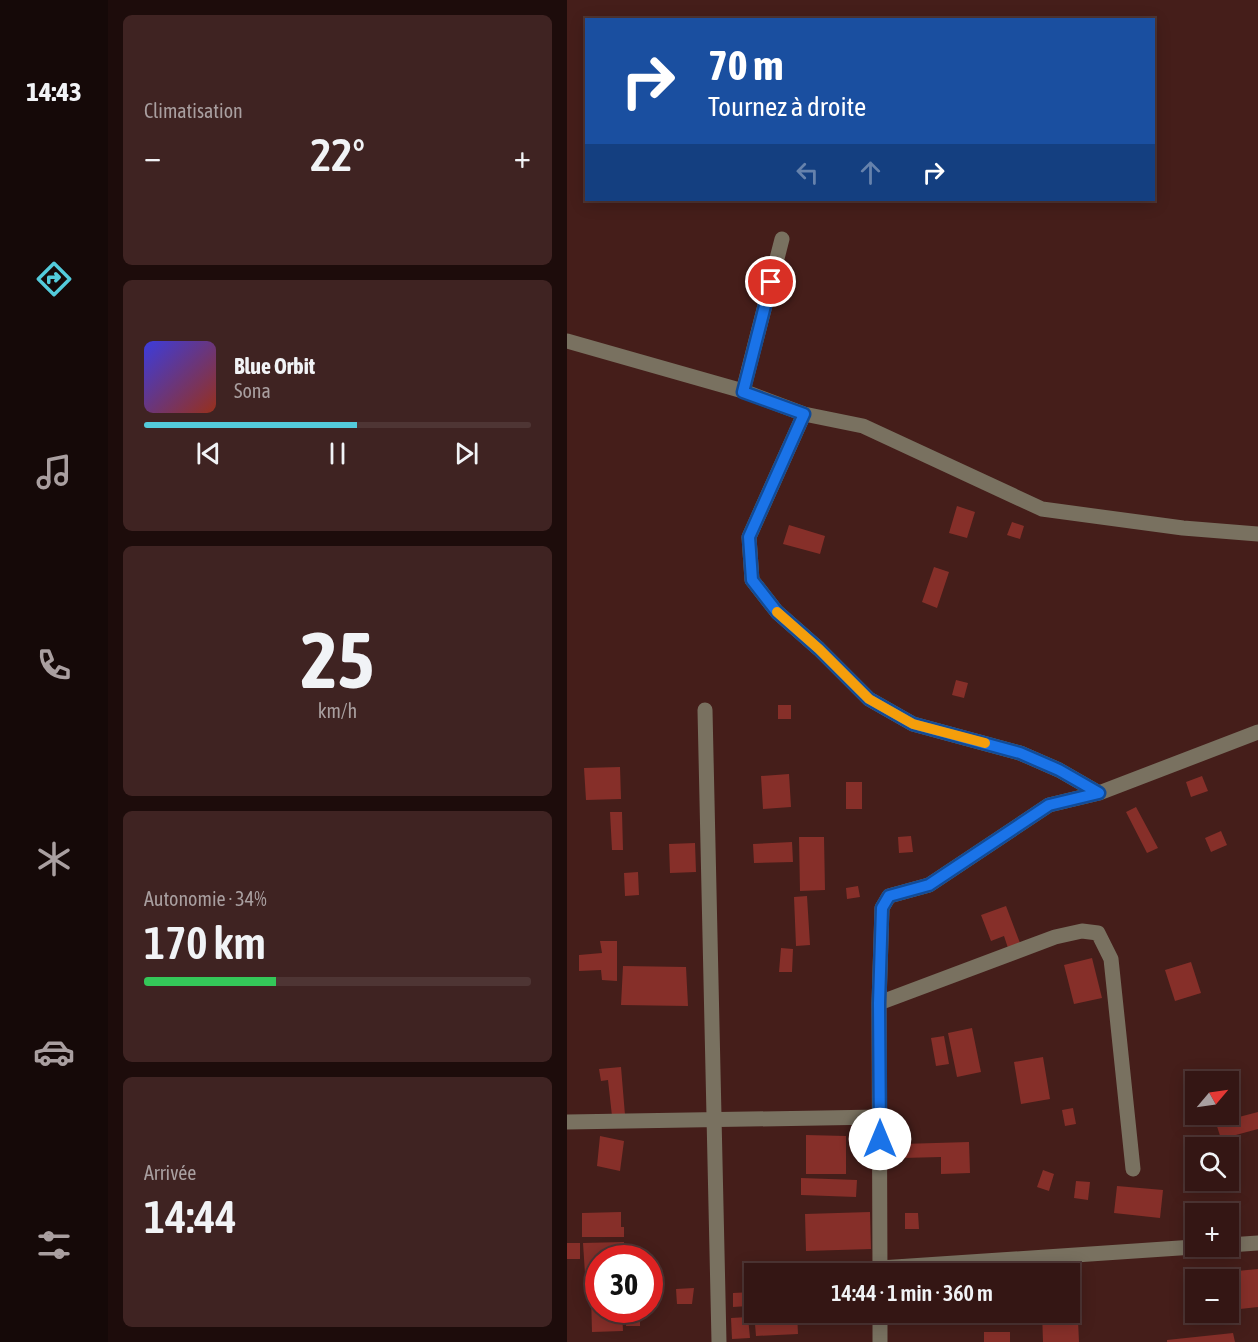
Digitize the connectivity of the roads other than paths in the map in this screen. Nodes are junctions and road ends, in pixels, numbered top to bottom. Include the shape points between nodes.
1 (782, 239) dead end
2 (567, 341) edge
3 (743, 392) junction
4 (804, 414) junction
5 (1258, 534) edge
6 (705, 710) dead end
7 (1258, 732) edge
8 (1099, 793) junction
9 (879, 1003) junction
10 (880, 1117) junction
11 (716, 1120) junction
12 (567, 1122) edge
13 (1133, 1169) dead end
14 (1258, 1243) edge
15 (1239, 1244) edge
16 (1185, 1248) edge
17 (880, 1263) edge
18 (985, 1263) edge
19 (880, 1323) edge
20 (719, 1342) edge
21 (880, 1342) edge

1 - 3 street
2 - 3 street
3 - 4 street
4 - 5 street via 863,426 1042,508 1183,528
4 - 8 street via 749,537 752,580 777,612 869,699 913,724 1020,753
6 - 11 street
7 - 8 street
8 - 9 street via 1049,805 929,885 889,896 882,908
9 - 10 street
9 - 13 street via 1055,937 1082,931 1098,933 1111,959
10 - 11 street
10 - 17 street
11 - 12 street
11 - 20 street
14 - 15 street
16 - 18 street
19 - 21 street

